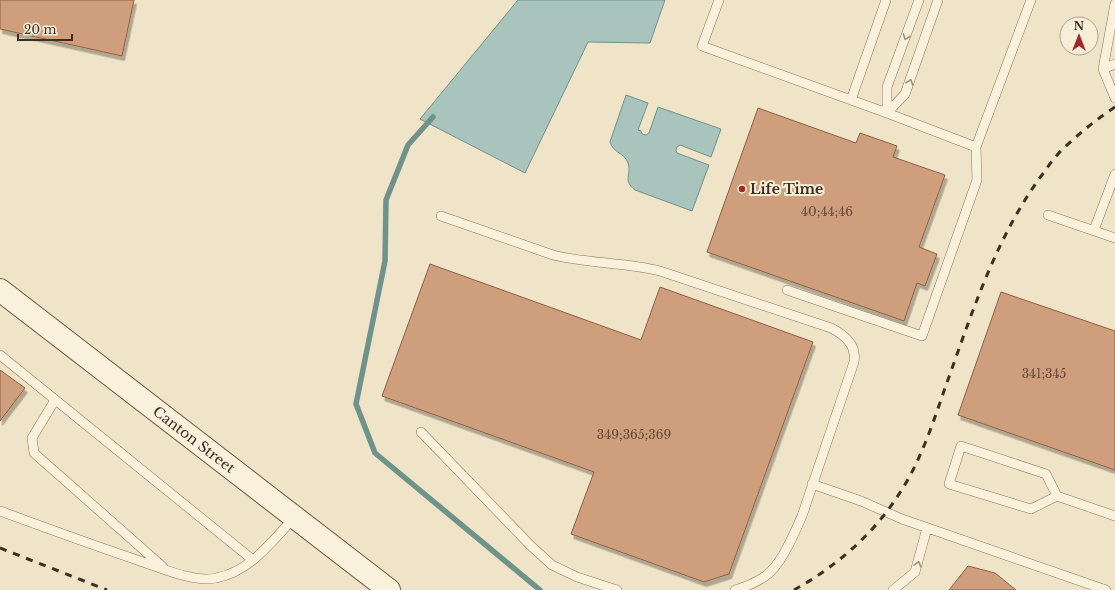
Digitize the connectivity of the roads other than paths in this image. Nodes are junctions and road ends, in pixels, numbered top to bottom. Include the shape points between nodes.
1 (719, 0) edge
2 (886, 0) edge
3 (919, 0) edge
4 (938, 0) edge
5 (1031, 0) edge
6 (1115, 4) edge
7 (1115, 64) edge
8 (1103, 69) junction
9 (1115, 98) edge
10 (851, 100) junction
11 (887, 113) junction
12 (976, 147) junction
13 (1115, 174) edge
14 (1048, 215) dead end
15 (442, 216) dead end
16 (1094, 230) junction
17 (1115, 238) edge
18 (0, 290) edge
19 (787, 290) dead end
20 (0, 355) edge
21 (55, 400) junction
22 (421, 432) dead end
23 (812, 484) junction
24 (1057, 496) junction
25 (0, 511) edge
26 (1115, 516) edge
27 (294, 518) junction
28 (927, 528) junction
29 (253, 560) junction
30 (166, 570) junction
31 (1091, 587) edge
32 (389, 590) edge
33 (616, 590) edge
34 (735, 590) edge
35 (893, 590) edge
36 (1106, 590) edge

1 - 10 lane via 702,46
2 - 10 lane
3 -> 11 lane via 887,87
11 -> 4 lane via 905,94
5 - 12 lane
6 - 8 lane
7 - 8 lane
8 - 9 lane
10 - 11 lane
11 - 12 lane
12 - 19 lane via 977,180 922,336
13 - 16 lane
14 - 16 lane
15 - 23 lane via 553,255 569,259 634,265 660,271 831,328 841,334 853,348 854,362
16 - 17 lane
18 - 27 main road, Canton Street
20 - 21 lane
21 - 29 lane
21 - 30 lane via 32,438 34,453
22 - 33 lane via 530,546 552,565 577,578
23 - 28 lane
23 - 34 lane via 793,537 780,561 765,577
24 - 24 lane via 1046,474 962,446 949,484 1031,509
24 - 26 lane
25 - 30 lane
27 - 29 lane
27 - 32 main road, Canton Street
28 - 31 lane
35 -> 28 lane via 916,572
29 - 30 lane via 232,573 217,578 198,579
31 - 36 lane

